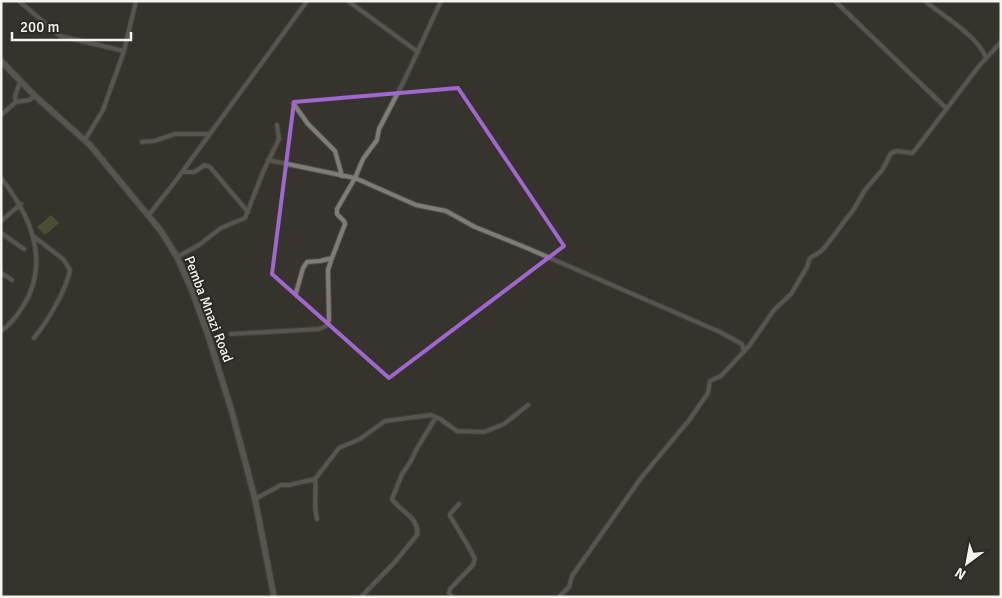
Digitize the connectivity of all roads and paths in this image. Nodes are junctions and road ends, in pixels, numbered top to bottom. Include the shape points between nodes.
1 (19, 1) edge
2 (136, 1) edge
3 (307, 1) edge
4 (348, 1) edge
5 (441, 1) edge
6 (835, 1) edge
7 (924, 1) edge
8 (1001, 42) edge
9 (124, 51) junction
10 (418, 52) junction
11 (986, 58) junction
12 (1, 61) edge
13 (20, 82) junction
14 (35, 96) junction
15 (16, 102) junction
16 (293, 103) dead end
17 (947, 109) junction
18 (1, 115) edge
19 (277, 125) dead end
20 (209, 134) junction
21 (84, 140) junction
22 (142, 142) dead end
23 (268, 160) junction
24 (182, 172) junction
25 (342, 176) junction
26 (1, 178) edge
27 (355, 178) junction
28 (21, 204) junction
29 (248, 212) junction
30 (147, 216) junction
31 (1, 221) edge
32 (1, 234) edge
33 (33, 236) junction
34 (24, 249) dead end
35 (177, 257) junction
36 (332, 258) junction
37 (1, 273) edge
38 (12, 280) dead end
39 (296, 293) dead end
40 (1, 331) edge
41 (231, 334) dead end
42 (34, 338) dead end
43 (744, 352) junction
44 (528, 406) dead end
45 (436, 418) junction
46 (315, 479) junction
47 (255, 499) junction
48 (459, 504) dead end
49 (317, 519) dead end
50 (274, 597) edge
51 (361, 597) edge
52 (452, 597) edge
53 (559, 597) edge

1 - 9 street via 60,36
2 - 9 street
3 - 20 street
4 - 10 street
5 - 10 street
6 - 17 street
7 - 11 street via 976,42
8 - 11 street
9 - 21 street via 103,110
10 - 27 street via 379,129 377,140
11 - 17 street
12 - 13 main road, Pemba Mnazi Road
13 - 14 main road, Pemba Mnazi Road
13 - 15 street
14 - 15 street
14 - 21 main road, Pemba Mnazi Road
15 - 18 street
16 - 25 street via 308,124 335,151
17 - 43 street via 914,152 891,153 883,169 826,247 810,258 791,294 778,305
19 - 23 street via 279,139
20 - 22 street via 175,134
20 - 24 street
21 - 30 main road, Pemba Mnazi Road
23 - 25 street
23 - 29 street
24 - 29 street via 194,172 205,165 210,167
24 - 30 street
25 - 27 street
26 - 28 street
27 - 36 street via 337,209 345,226
27 - 43 street via 416,205 446,211 475,227 704,324 739,341
28 - 31 street
28 - 33 street
29 - 35 street via 242,220 220,228
30 - 35 main road, Pemba Mnazi Road
32 - 34 street
33 - 40 street via 34,283 14,319
33 - 42 street via 63,259 70,270 67,284
35 - 47 main road, Pemba Mnazi Road via 208,335
36 - 39 street via 307,262
36 - 41 street via 328,268 329,320 326,326
37 - 38 street
43 - 53 street via 721,376 710,381 708,393 641,478 577,569 569,587
44 - 45 street via 504,424 484,432 457,431
45 - 46 street via 426,415 384,421 360,439 340,448
45 - 51 street via 402,474 392,499 414,520 417,535
46 - 47 street via 281,485
46 - 49 street
47 - 50 main road, Pemba Mnazi Road
48 - 52 street via 450,516 475,559 450,589

